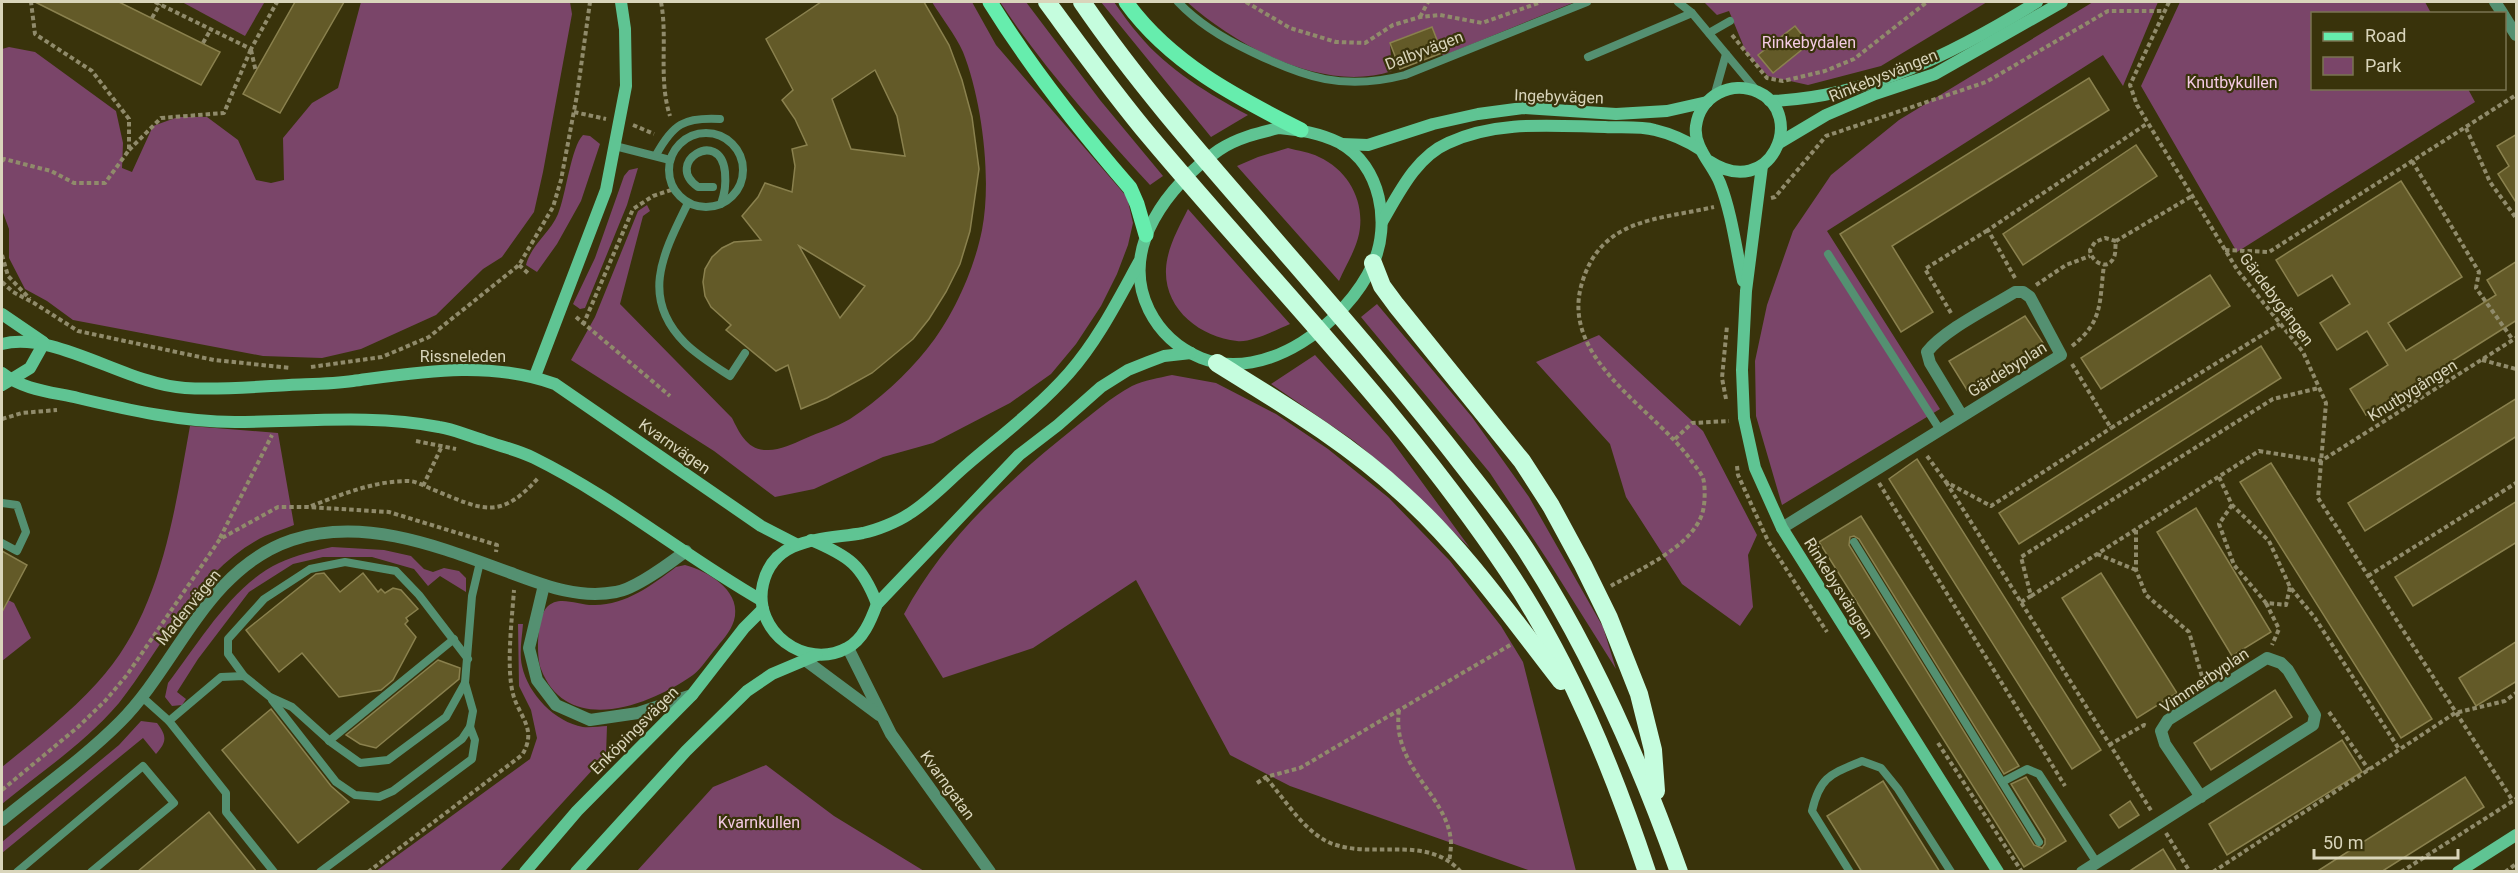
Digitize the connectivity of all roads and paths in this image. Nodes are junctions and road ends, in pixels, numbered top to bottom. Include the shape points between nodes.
1 (31, 2) edge
2 (277, 2) edge
3 (590, 2) edge
4 (621, 2) edge
5 (661, 2) edge
6 (990, 2) edge
7 (1047, 2) edge
8 (1082, 2) edge
9 (1126, 2) edge
10 (1178, 2) edge
11 (1246, 2) edge
12 (1428, 2) edge
13 (1541, 2) edge
14 (1587, 2) edge
15 (1678, 2) edge
16 (1927, 2) edge
17 (2037, 2) edge
18 (2062, 2) edge
19 (2169, 2) edge
20 (158, 3) edge
21 (2164, 11) junction
22 (1692, 13) junction
23 (1420, 17) junction
24 (152, 18) dead end
25 (2506, 18) edge
26 (1727, 22) joint
27 (211, 29) junction
28 (1709, 33) junction
29 (2517, 35) edge
30 (203, 44) dead end
31 (250, 49) junction
32 (1726, 54) junction
33 (1588, 57) dead end
34 (256, 72) dead end
35 (1758, 92) junction
36 (2517, 95) edge
37 (1711, 98) junction
38 (1770, 101) junction
39 (574, 112) junction
40 (720, 119) dead end
41 (672, 120) dead end
42 (620, 122) junction
43 (2148, 123) junction
44 (2466, 127) junction
45 (1301, 130) junction
46 (657, 135) dead end
47 (1779, 143) junction
48 (1342, 144) junction
49 (615, 146) junction
50 (129, 150) junction
51 (1701, 150) junction
52 (656, 155) junction
53 (670, 160) junction
54 (2, 161) edge
55 (1709, 161) junction
56 (2412, 161) junction
57 (1762, 166) junction
58 (714, 187) dead end
59 (674, 189) junction
60 (2192, 196) junction
61 (1757, 200) junction
62 (688, 203) junction
63 (721, 204) junction
64 (1727, 205) junction
65 (2517, 218) edge
66 (1382, 222) junction
67 (1988, 230) junction
68 (1146, 236) junction
69 (2115, 241) junction
70 (2225, 250) junction
71 (1828, 254) dead end
72 (2, 255) edge
73 (2090, 256) junction
74 (1139, 262) junction
75 (1373, 263) junction
76 (519, 265) junction
77 (2104, 265) junction
78 (530, 275) dead end
79 (2, 282) edge
80 (1746, 291) junction
81 (2024, 292) junction
82 (34, 303) junction
83 (2, 314) edge
84 (576, 317) dead end
85 (2280, 324) junction
86 (583, 325) junction
87 (1959, 327) junction
88 (2515, 339) edge
89 (44, 343) junction
90 (2, 344) edge
91 (745, 353) dead end
92 (1191, 353) junction
93 (2061, 355) junction
94 (2482, 360) junction
95 (1217, 363) junction
96 (307, 367) dead end
97 (296, 369) dead end
98 (2517, 369) edge
99 (535, 376) junction
100 (5, 379) edge
101 (2319, 388) junction
102 (670, 396) dead end
103 (1962, 416) junction
104 (1730, 421) dead end
105 (2111, 428) junction
106 (275, 430) dead end
107 (1940, 430) junction
108 (1675, 439) junction
109 (1918, 443) junction
110 (442, 446) dead end
111 (2321, 461) junction
112 (534, 470) dead end
113 (1872, 472) junction
114 (2219, 477) junction
115 (1946, 482) junction
116 (2517, 483) edge
117 (423, 486) junction
118 (2, 503) edge
119 (2232, 505) junction
120 (1782, 528) junction
121 (2136, 530) junction
122 (220, 539) junction
123 (810, 540) junction
124 (1854, 542) dead end
125 (2, 543) edge
126 (796, 544) junction
127 (1675, 548) dead end
128 (686, 551) junction
129 (2097, 554) junction
130 (480, 562) junction
131 (2136, 570) junction
132 (2368, 576) junction
133 (544, 585) junction
134 (2290, 587) junction
135 (2031, 596) junction
136 (2021, 602) junction
137 (2266, 603) junction
138 (878, 604) junction
139 (762, 605) junction
140 (454, 639) junction
141 (848, 648) junction
142 (1497, 653) dead end
143 (818, 654) junction
144 (2267, 658) junction
145 (468, 659) junction
146 (805, 660) junction
147 (244, 675) junction
148 (465, 683) junction
149 (2517, 693) edge
150 (692, 695) junction
151 (2208, 695) junction
152 (141, 696) junction
153 (270, 697) junction
154 (1399, 710) junction
155 (2455, 713) junction
156 (1586, 714) junction
157 (2315, 715) junction
158 (882, 717) junction
159 (169, 721) junction
160 (470, 727) junction
161 (2161, 731) junction
162 (329, 741) junction
163 (2109, 745) junction
164 (2399, 750) junction
165 (2369, 770) junction
166 (1266, 777) junction
167 (2002, 782) junction
168 (1257, 783) dead end
169 (2, 790) edge
170 (2071, 795) dead end
171 (2201, 797) junction
172 (2515, 800) edge
173 (1658, 811) junction
174 (2, 820) edge
175 (2159, 823) junction
176 (2517, 835) edge
177 (2039, 842) dead end
178 (1449, 862) junction
179 (2097, 862) junction
180 (2517, 864) edge
181 (17, 872) edge
182 (91, 872) edge
183 (274, 872) edge
184 (320, 872) edge
185 (525, 872) edge
186 (576, 872) edge
187 (990, 872) edge
188 (1461, 872) edge
189 (1647, 872) edge
190 (1679, 872) edge
191 (1850, 872) edge
192 (1951, 872) edge
193 (1998, 872) edge
194 (2082, 872) edge
195 (2190, 872) edge
196 (2213, 872) edge
197 (2401, 872) edge
198 (2458, 872) edge
199 (2505, 872) edge

1 - 50 path via 34,34 92,71 129,119
2 - 31 path
3 - 39 path
4 - 42 street via 626,86
5 - 41 path via 664,97
6 - 68 main road via 1057,99 1130,188
7 - 156 highway via 1150,137 1388,411 1471,518 1510,573
8 - 173 highway via 1169,118 1407,393 1531,557 1611,699
9 - 45 main road via 1172,52 1207,80
10 - 14 lane, Dalbyvägen via 1193,18 1223,38 1268,60 1319,79 1351,83 1383,82 1405,75
11 - 23 path via 1290,28 1336,42 1365,43 1393,25
12 - 23 path
13 - 23 path via 1482,23 1440,15
15 - 22 lane
16 - 26 path via 1854,59 1783,81 1767,78
17 - 38 street, Rinkebysvängen via 1970,40 1872,84 1812,98
18 - 47 street, Rinkebysvängen via 1935,74 1826,115
19 - 21 path, Gärdebygången
20 - 24 path
20 - 27 path
21 - 43 path, Gärdebygången via 2130,85
21 - 61 path via 2108,11 1986,82 1826,136 1775,197
22 - 28 lane
22 - 33 lane
25 - 29 street
26 - 28 lane
27 - 30 path
27 - 31 path
28 - 32 lane
31 - 34 path
31 - 50 path via 224,113 161,118
32 - 35 lane
32 - 37 lane via 1721,79
35 - 37 street via 1737,87
35 - 38 street
36 - 44 path
37 - 48 street, Ingebyvägen via 1667,111 1616,114 1523,108 1433,124 1368,145
37 - 51 street via 1696,126
38 - 47 street via 1779,115
39 - 42 path
39 - 76 path via 552,207
40 - 52 lane via 684,121 668,134
42 - 46 path
42 - 49 street
43 - 60 path, Gärdebygången
43 - 67 path
44 - 56 path
44 - 65 path via 2490,182
45 - 48 street
45 - 68 street via 1279,128 1257,133 1220,149 1163,204
47 - 57 street, Rinkebysvängen
48 - 66 street via 1370,174 1381,205
49 - 52 lane
49 - 99 street via 606,190
50 - 54 path via 105,183 74,183 51,171
51 - 55 street, Rinkebysvängen
51 - 66 street, Ingebyvägen via 1654,129 1526,125 1485,131 1447,143 1424,160 1404,183
52 - 53 lane
53 - 59 lane
53 - 63 lane via 678,145 692,136 708,133 724,137 736,148 743,164 742,180 734,195
55 - 57 street via 1721,169 1742,172
55 - 64 street, Rinkebysvängen
56 - 70 path via 2269,252
56 - 88 path via 2479,272 2476,288
57 - 61 street, Rinkebysvängen
58 - 63 lane via 698,187 689,178 687,165 693,154 705,150 721,158 727,188
59 - 62 lane
59 - 86 path via 633,209
60 - 69 path
60 - 70 path, Gärdebygången
61 - 80 street, Rinkebysvängen
62 - 63 lane via 704,207
62 - 91 lane via 664,250 658,279 662,306 670,327 687,345 730,376
64 - 80 street, Rinkebysvängen
64 - 108 path via 1636,224 1614,234 1598,248 1586,269 1577,299 1577,316 1587,345 1603,368
66 - 75 street
67 - 81 path
67 - 87 path via 1925,270
68 - 74 street
69 - 73 path via 2105,238 2094,242
69 - 77 path via 2114,256
70 - 85 path, Gärdebygången
71 - 107 lane
72 - 82 path via 8,276
73 - 77 path
73 - 81 path via 2066,265
74 - 92 street via 1140,282 1152,316 1174,343
74 - 123 street via 1092,344 1070,372 909,515 866,532
75 - 95 street via 1355,292 1306,340 1281,353 1242,364
75 - 173 highway via 1382,286 1522,461 1583,565 1639,694 1653,750
76 - 78 path
76 - 96 path via 429,337 382,357
77 - 93 path via 2098,316 2084,336
79 - 82 path
80 - 120 street, Rinkebysvängen via 1744,418 1755,468
81 - 87 street, Gärdebyplan via 2015,292
81 - 93 street, Gärdebyplan
82 - 97 path via 78,331 213,360
83 - 89 street
84 - 86 path
85 - 101 path, Gärdebygången via 2303,352
85 - 105 path
86 - 102 path
87 - 103 street, Gärdebyplan via 1927,352
88 - 94 path, Knutbygången
89 - 90 street, Rissneleden
89 - 99 street, Rissneleden via 172,387 214,389 493,369
89 - 100 street via 30,368
92 - 95 street
92 - 138 street via 1148,362 1101,387 1018,455
93 - 103 street, Gärdebyplan
93 - 105 path via 2073,365
94 - 98 path
94 - 111 path, Knutbygången
95 - 156 highway via 1350,449 1403,494 1479,574
99 - 126 street, Kvarnvägen via 555,384 761,526
100 - 128 street via 107,405 193,418 233,422 331,419 441,427 532,456 606,498
101 - 111 path, Gärdebygången via 2326,403
101 - 135 path via 2273,399 2021,557
103 - 107 street, Gärdebyplan
104 - 108 path via 1692,423
105 - 115 path via 1991,506
106 - 122 path
107 - 109 street, Gärdebyplan
108 - 127 path via 1703,478 1704,507 1691,533
109 - 113 street, Gärdebyplan
109 - 115 path
110 - 117 path
111 - 114 path via 2259,451
111 - 132 path, Gärdebygången via 2318,498
112 - 117 path via 539,477 522,497 496,508 472,505
113 - 120 street, Gärdebyplan
113 - 170 path
114 - 119 path
114 - 121 path
115 - 136 path
116 - 132 path
117 - 122 path via 411,481 383,483 308,507 278,507
118 - 125 lane via 17,505 26,532 17,551
119 - 134 path via 2269,541
119 - 137 path via 2219,524 2234,565
120 - 193 street, Rinkebysvängen
121 - 129 path
121 - 131 path
122 - 169 path via 105,701
123 - 126 street
123 - 138 street via 852,560
124 - 167 lane
126 - 139 street via 776,558 768,571
128 - 133 street, Madenvägen via 657,572 618,592 573,594
128 - 139 street
129 - 131 path
129 - 135 path
130 - 133 street, Madenvägen
130 - 145 lane via 472,596
130 - 152 street, Madenvägen via 393,536 362,531 324,532 290,541 254,560 223,586
131 - 151 path via 2146,595 2189,632
132 - 155 path, Gärdebygången
133 - 150 street via 529,648 537,680 556,705 590,720 638,713
134 - 137 path via 2286,605
134 - 164 path via 2315,618
135 - 136 path
136 - 163 path
137 - 144 path via 2279,629
138 - 141 street via 862,635
139 - 143 street via 777,636 789,646
139 - 150 street, Enköpingsvägen
140 - 145 lane
140 - 147 lane via 420,594 396,571 345,562 310,569 256,607 228,639 228,654
140 - 162 lane
141 - 143 street
141 - 158 street, Kvarngatan
142 - 154 path
143 - 146 street
144 - 151 street, Vimmerbyplan
144 - 157 street, Vimmerbyplan via 2288,670
145 - 148 lane
146 - 158 street
146 - 186 street via 772,674 747,691 686,751
147 - 153 lane
147 - 159 lane via 221,677
148 - 160 lane via 472,711
148 - 162 lane via 446,717 388,760 360,764
149 - 155 path via 2505,701
150 - 185 street, Enköpingsvägen via 578,811
151 - 161 street, Vimmerbyplan via 2168,720
152 - 159 lane
152 - 174 street, Madenvägen via 98,743
153 - 160 lane via 336,782 355,795 379,797 393,791 462,739
153 - 162 lane via 292,707
154 - 166 path via 1299,768
154 - 178 path via 1397,726 1408,761 1444,818 1451,842
155 - 164 path
155 - 172 path, Gärdebygången
156 - 189 highway via 1616,781
157 - 165 path via 2330,712
157 - 171 street via 2313,726
158 - 187 street, Kvarngatan
159 - 183 lane via 226,793 226,812
160 - 184 lane via 475,740 472,759
161 - 163 path via 2144,725
161 - 171 street, Vimmerbyplan via 2165,744
163 - 175 path
164 - 165 path
165 - 196 path
166 - 168 path
166 - 178 path via 1314,834 1336,845 1413,849
167 - 177 lane
167 - 179 lane via 2027,769 2039,774
171 - 175 street
172 - 197 path
173 - 190 highway
175 - 179 street
175 - 195 path
176 - 198 street
178 - 188 path
179 - 194 street
180 - 199 path
181 - 182 lane via 143,766 174,803
191 - 192 lane via 1812,811 1817,789 1835,772 1862,760 1881,768 1898,789

